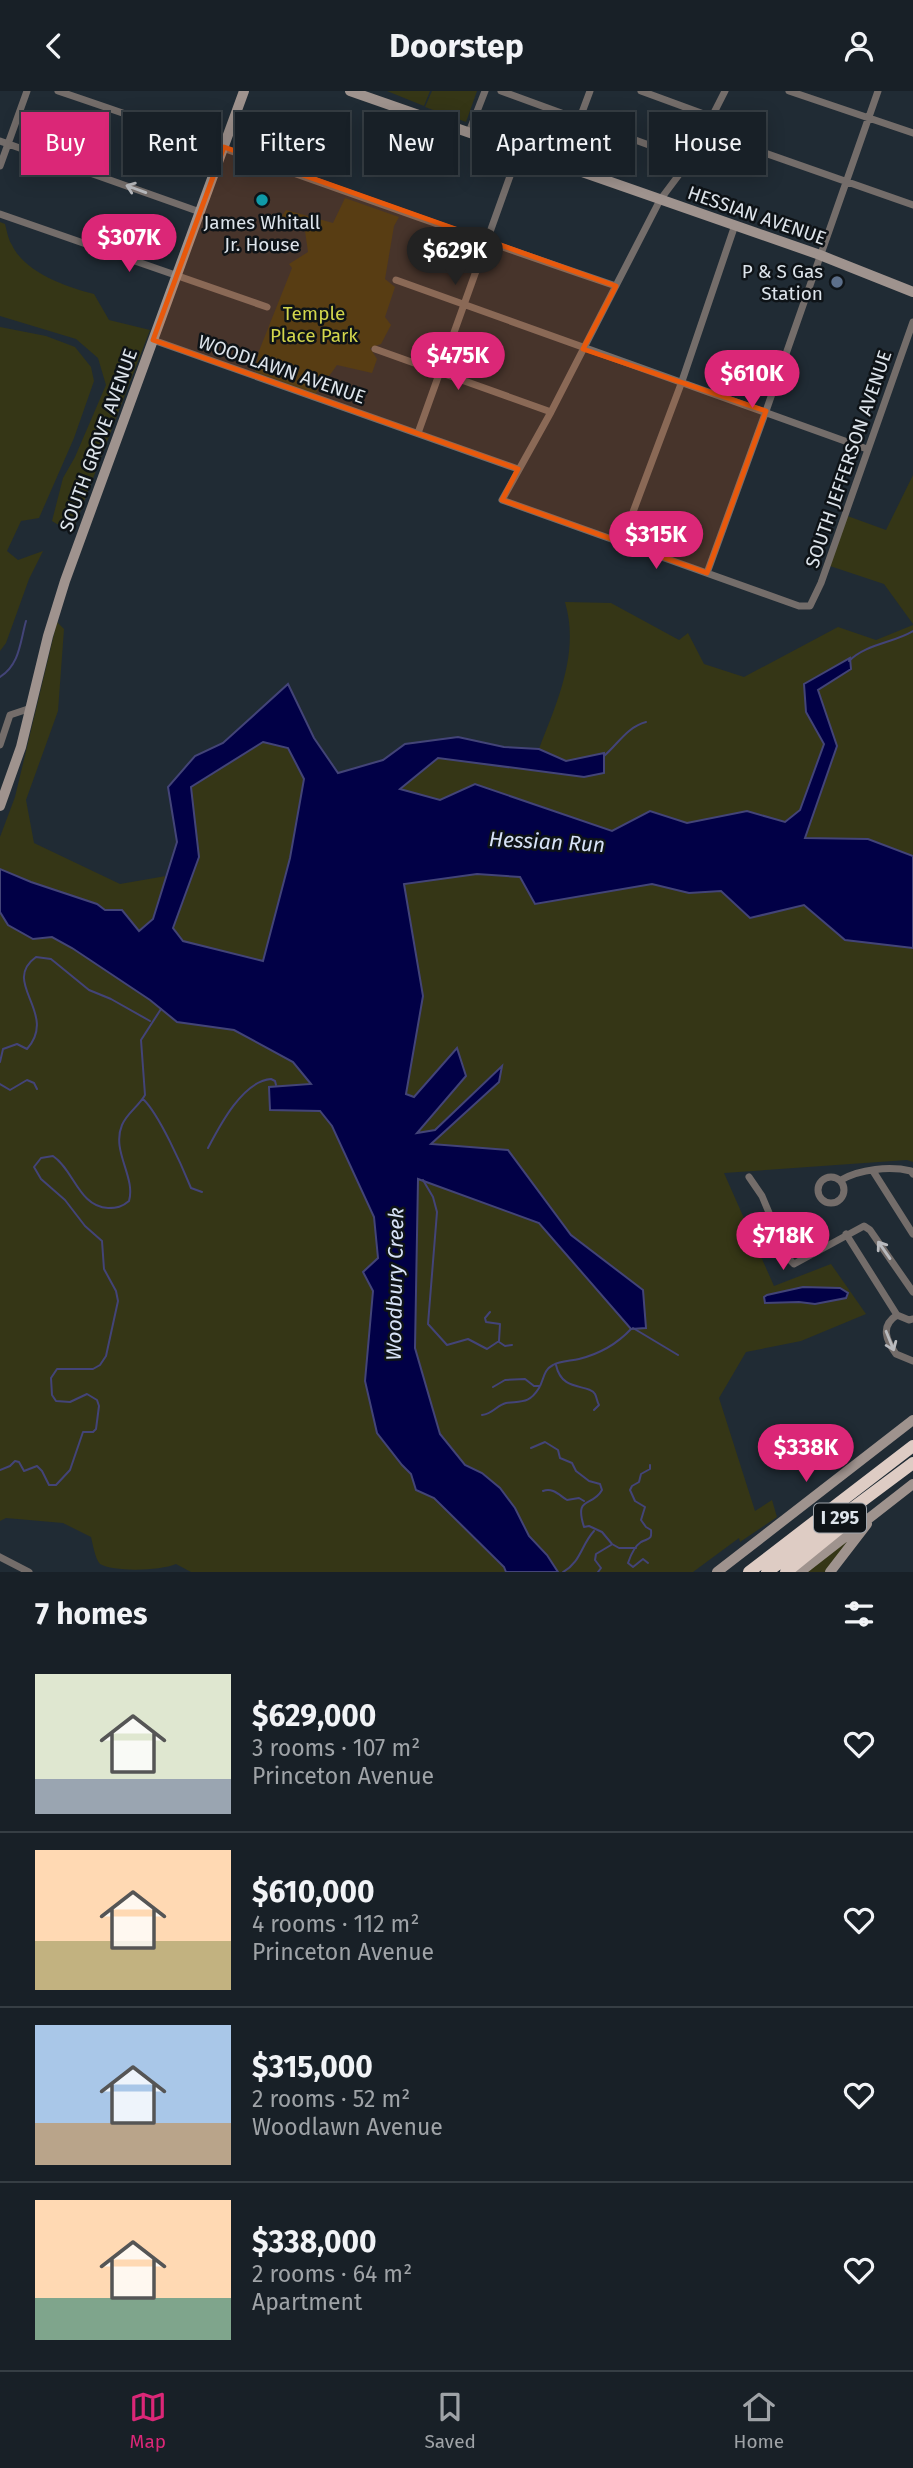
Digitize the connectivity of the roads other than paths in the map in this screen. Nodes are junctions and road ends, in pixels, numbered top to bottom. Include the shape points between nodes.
1 (27, 91) edge
2 (58, 91) edge
3 (244, 91) edge
4 (350, 91) edge
5 (485, 91) edge
6 (501, 91) edge
7 (590, 91) edge
8 (641, 91) edge
9 (724, 91) edge
10 (789, 91) edge
11 (878, 91) edge
12 (379, 96) edge
13 (560, 112) edge
14 (582, 112) edge
15 (698, 112) edge
16 (714, 112) edge
17 (868, 118) junction
18 (469, 132) junction
19 (472, 133) edge
20 (913, 133) edge
21 (4, 142) edge
22 (224, 147) junction
23 (766, 153) edge
24 (0, 166) edge
25 (511, 175) edge
26 (588, 175) edge
27 (679, 175) edge
28 (846, 181) junction
29 (660, 200) junction
30 (913, 205) edge
31 (200, 212) junction
32 (0, 214) edge
33 (734, 225) junction
34 (488, 243) junction
35 (820, 255) junction
36 (177, 276) junction
37 (396, 280) dead end
38 (616, 286) junction
39 (913, 292) edge
40 (463, 304) junction
41 (267, 307) dead end
42 (913, 322) edge
43 (153, 340) junction
44 (375, 349) dead end
45 (583, 349) junction
46 (442, 371) junction
47 (681, 384) junction
48 (766, 411) junction
49 (551, 412) junction
50 (418, 433) junction
51 (867, 449) junction
52 (518, 469) junction
53 (621, 544) junction
54 (707, 573) junction
55 (31, 708) junction
56 (0, 745) edge
57 (0, 806) edge
58 (873, 1171) junction
59 (913, 1174) edge
60 (749, 1177) dead end
61 (841, 1180) dead end
62 (846, 1234) junction
63 (913, 1234) edge
64 (913, 1292) edge
65 (897, 1315) junction
66 (913, 1319) edge
67 (913, 1360) edge
68 (913, 1420) edge
69 (913, 1446) edge
70 (913, 1465) edge
71 (913, 1484) edge
72 (877, 1513) junction
73 (0, 1557) edge
74 (28, 1572) edge
75 (717, 1572) edge
76 (749, 1572) edge
77 (767, 1572) edge
78 (786, 1572) edge
79 (800, 1572) edge
80 (830, 1572) edge

1 - 21 street
2 - 22 street
3 - 22 main road, SOUTH GROVE AVENUE
4 - 12 main road, HESSIAN AVENUE
5 - 18 street
6 - 13 street
7 - 14 street
8 - 15 street
9 - 16 street
10 - 17 street
11 - 17 street
12 - 18 main road, HESSIAN AVENUE
17 - 20 street
17 - 28 street
18 - 19 main road, HESSIAN AVENUE
21 - 24 street
31 -> 21 street
22 - 31 main road, SOUTH GROVE AVENUE
22 - 34 street
23 - 28 street
25 - 34 street
26 - 29 main road, HESSIAN AVENUE
27 - 29 street
28 - 30 street
28 - 35 street
29 - 33 main road, HESSIAN AVENUE
29 - 38 street
31 - 36 main road, SOUTH GROVE AVENUE
32 - 36 street
33 - 35 main road, HESSIAN AVENUE
33 - 47 street
34 - 38 street
34 - 40 street
35 - 39 main road, HESSIAN AVENUE
35 - 48 street
36 - 41 street
36 - 43 main road, SOUTH GROVE AVENUE
37 - 40 street
38 - 45 street
40 - 45 street
40 - 46 street
42 - 51 street, SOUTH JEFFERSON AVENUE
43 - 50 street, WOODLAWN AVENUE
43 - 55 main road, SOUTH GROVE AVENUE via 65,581
44 - 46 street
45 - 47 street
45 - 49 street
46 - 49 street
46 - 50 street
47 - 48 street
47 - 53 street
48 - 51 street
48 - 54 street
49 - 52 street
50 - 52 street, WOODLAWN AVENUE
51 - 54 street, SOUTH JEFFERSON AVENUE via 810,606
52 - 53 street via 502,501
53 - 54 street
55 - 56 street via 10,715
55 - 57 main road, SOUTH GROVE AVENUE
58 - 59 street via 898,1168
58 - 61 street
58 - 63 street
60 - 62 street via 794,1263
64 -> 62 street via 870,1230 864,1226
62 - 65 street
65 - 66 street
65 -> 67 street via 888,1320 886,1336 896,1354
68 - 75 main road
69 - 76 highway, I 295
70 - 77 highway, I 295
70 - 78 highway
71 - 72 main road
72 - 79 main road
72 - 80 main road
73 - 74 street

